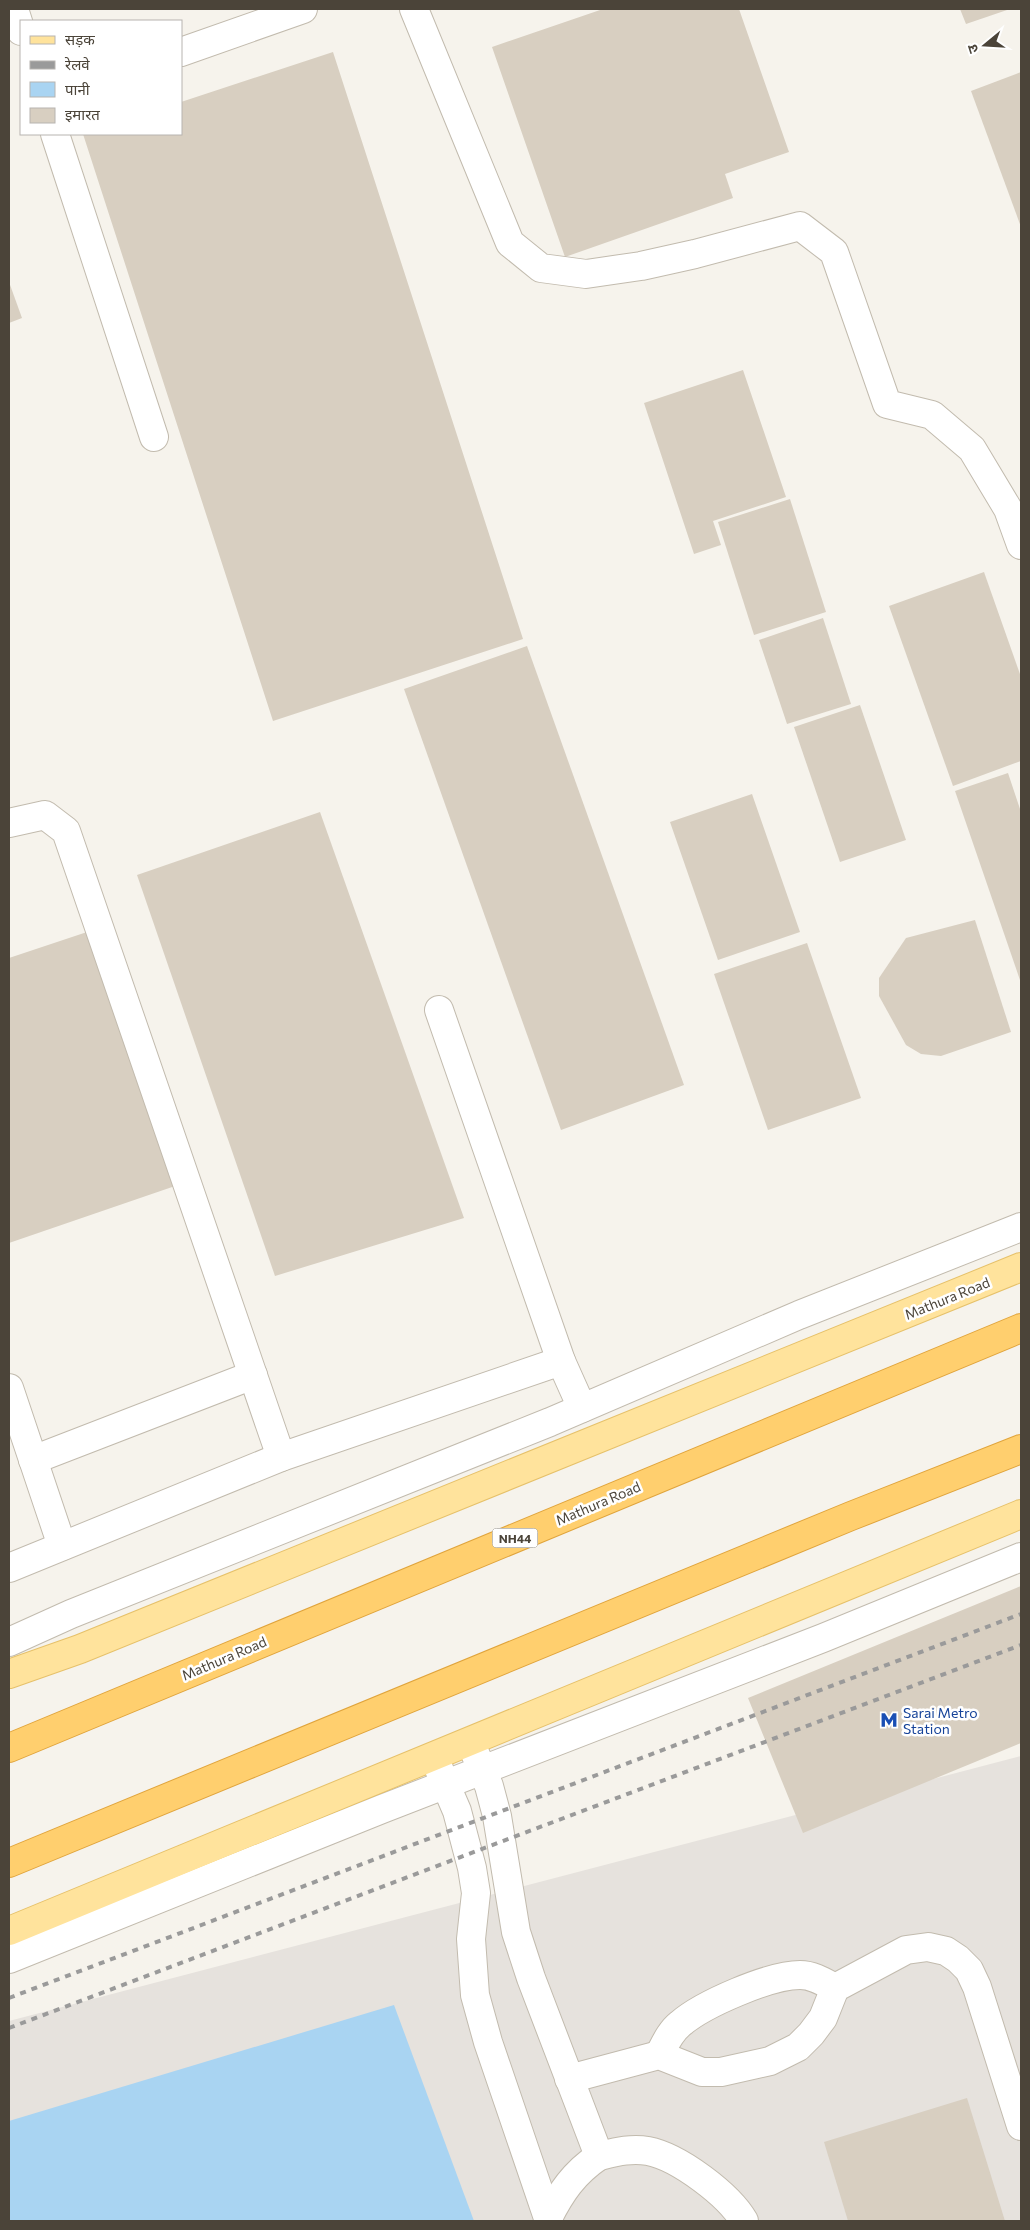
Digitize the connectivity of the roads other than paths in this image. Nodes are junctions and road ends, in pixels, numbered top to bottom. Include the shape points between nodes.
1 (14, 9) edge
2 (303, 9) edge
3 (414, 9) edge
4 (20, 28) edge
5 (182, 52) edge
6 (55, 135) edge
7 (154, 437) dead end
8 (1015, 506) edge
9 (1021, 545) edge
10 (9, 823) edge
11 (439, 1010) dead end
12 (1021, 1227) edge
13 (1021, 1267) edge
14 (1021, 1328) edge
15 (562, 1361) junction
16 (253, 1374) junction
17 (9, 1388) edge
18 (582, 1408) junction
19 (1021, 1449) edge
20 (282, 1457) junction
21 (33, 1460) junction
22 (1021, 1514) edge
23 (62, 1546) junction
24 (1021, 1557) edge
25 (9, 1568) edge
26 (9, 1642) edge
27 (9, 1674) edge
28 (469, 1741) junction
29 (9, 1748) edge
30 (433, 1756) junction
31 (482, 1770) junction
32 (446, 1785) junction
33 (502, 1844) junction
34 (469, 1856) junction
35 (9, 1864) edge
36 (9, 1931) edge
37 (9, 1959) edge
38 (835, 1988) junction
39 (659, 2055) junction
40 (569, 2080) junction
41 (1021, 2126) edge
42 (599, 2156) junction
43 (548, 2220) edge
44 (744, 2221) edge

1 - 4 street
2 - 5 street
3 - 8 street via 510,243 541,268 586,274 696,254 800,226 834,252 887,404 932,415 972,449
6 - 7 street
8 - 9 street
10 - 16 street via 45,815 66,831
11 - 15 street
12 - 18 street via 799,1315
13 - 27 main road, Mathura Road via 90,1646
14 - 29 highway, Mathura Road / NH44
15 - 18 street
15 - 20 street
16 - 20 street
16 - 21 street
17 - 21 street
18 - 26 street via 80,1610
19 - 35 highway
20 - 23 street
21 - 23 street
22 - 28 main road
23 - 25 street
24 - 31 street via 814,1642
28 - 30 main road
28 - 31 street
30 - 32 street
30 - 36 main road
31 - 32 street
31 - 33 street via 489,1786
32 - 34 street
32 - 37 street
33 - 34 street
33 - 40 street via 516,1932
34 - 43 street via 476,1893 471,1939 474,1995
38 - 39 street via 814,1977 800,1975 758,1984 688,2018 671,2033
38 - 39 street via 823,2018 811,2034 798,2047 770,2061 720,2072 702,2072
38 - 41 street via 906,1950 928,1947 958,1958 969,1970 977,1987
39 - 40 street
40 - 42 street
42 - 43 street via 570,2180
42 - 44 street via 626,2149 650,2151 675,2162 724,2195

